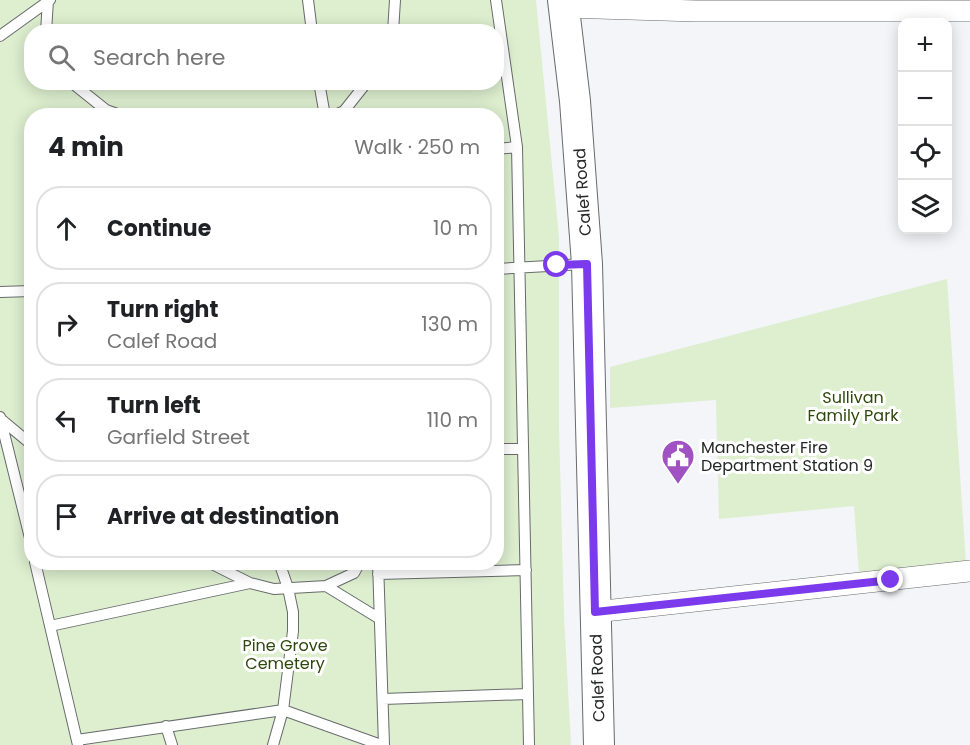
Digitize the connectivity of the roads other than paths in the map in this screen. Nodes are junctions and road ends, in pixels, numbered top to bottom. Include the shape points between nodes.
1 (48, 0) edge
2 (308, 0) edge
3 (395, 0) edge
4 (496, 0) edge
5 (563, 4) edge
6 (970, 11) edge
7 (46, 24) edge
8 (311, 24) edge
9 (394, 24) edge
10 (499, 24) edge
11 (0, 36) edge
12 (504, 56) edge
13 (81, 90) edge
14 (320, 90) edge
15 (361, 90) edge
16 (104, 108) edge
17 (324, 108) edge
18 (346, 108) edge
19 (517, 147) junction
20 (504, 148) edge
21 (587, 264) junction
22 (519, 267) junction
23 (504, 268) edge
24 (24, 291) edge
25 (0, 292) edge
26 (1, 419) edge
27 (24, 438) edge
28 (504, 449) edge
29 (523, 449) junction
30 (24, 513) edge
31 (37, 570) edge
32 (224, 570) edge
33 (282, 570) edge
34 (356, 570) edge
35 (378, 570) edge
36 (526, 570) junction
37 (970, 571) edge
38 (378, 574) junction
39 (250, 583) junction
40 (326, 586) junction
41 (288, 588) junction
42 (595, 612) junction
43 (380, 619) junction
44 (50, 626) junction
45 (528, 694) junction
46 (383, 699) junction
47 (284, 710) junction
48 (166, 726) junction
49 (78, 742) edge
50 (172, 745) edge
51 (273, 745) edge
52 (383, 745) edge
53 (529, 745) edge
54 (599, 745) edge

1 - 7 lane
1 - 11 lane
2 - 8 lane
3 - 9 lane
4 - 10 lane
5 - 6 street via 696,11
5 - 21 main road, Calef Road via 575,101
12 - 19 lane
13 - 16 lane
14 - 17 lane
15 - 18 lane
19 - 20 lane
19 - 22 lane
21 - 22 lane
21 - 42 main road, Calef Road
22 - 23 lane
22 - 29 lane
24 - 25 lane
26 - 27 lane
26 - 30 lane
28 - 29 lane
29 - 36 lane
31 - 44 lane
32 - 39 lane
33 - 41 lane
34 - 40 lane
35 - 38 lane
36 - 38 lane
36 - 45 lane
37 - 42 street
38 - 43 lane
39 - 41 lane
39 - 44 lane
40 - 41 lane
40 - 43 lane
41 - 47 lane via 292,631
42 - 54 main road, Calef Road
43 - 46 lane
44 - 49 lane
45 - 46 lane
45 - 53 lane
46 - 52 lane
47 - 48 lane
47 - 51 lane
47 - 52 lane
48 - 49 lane
48 - 50 lane

